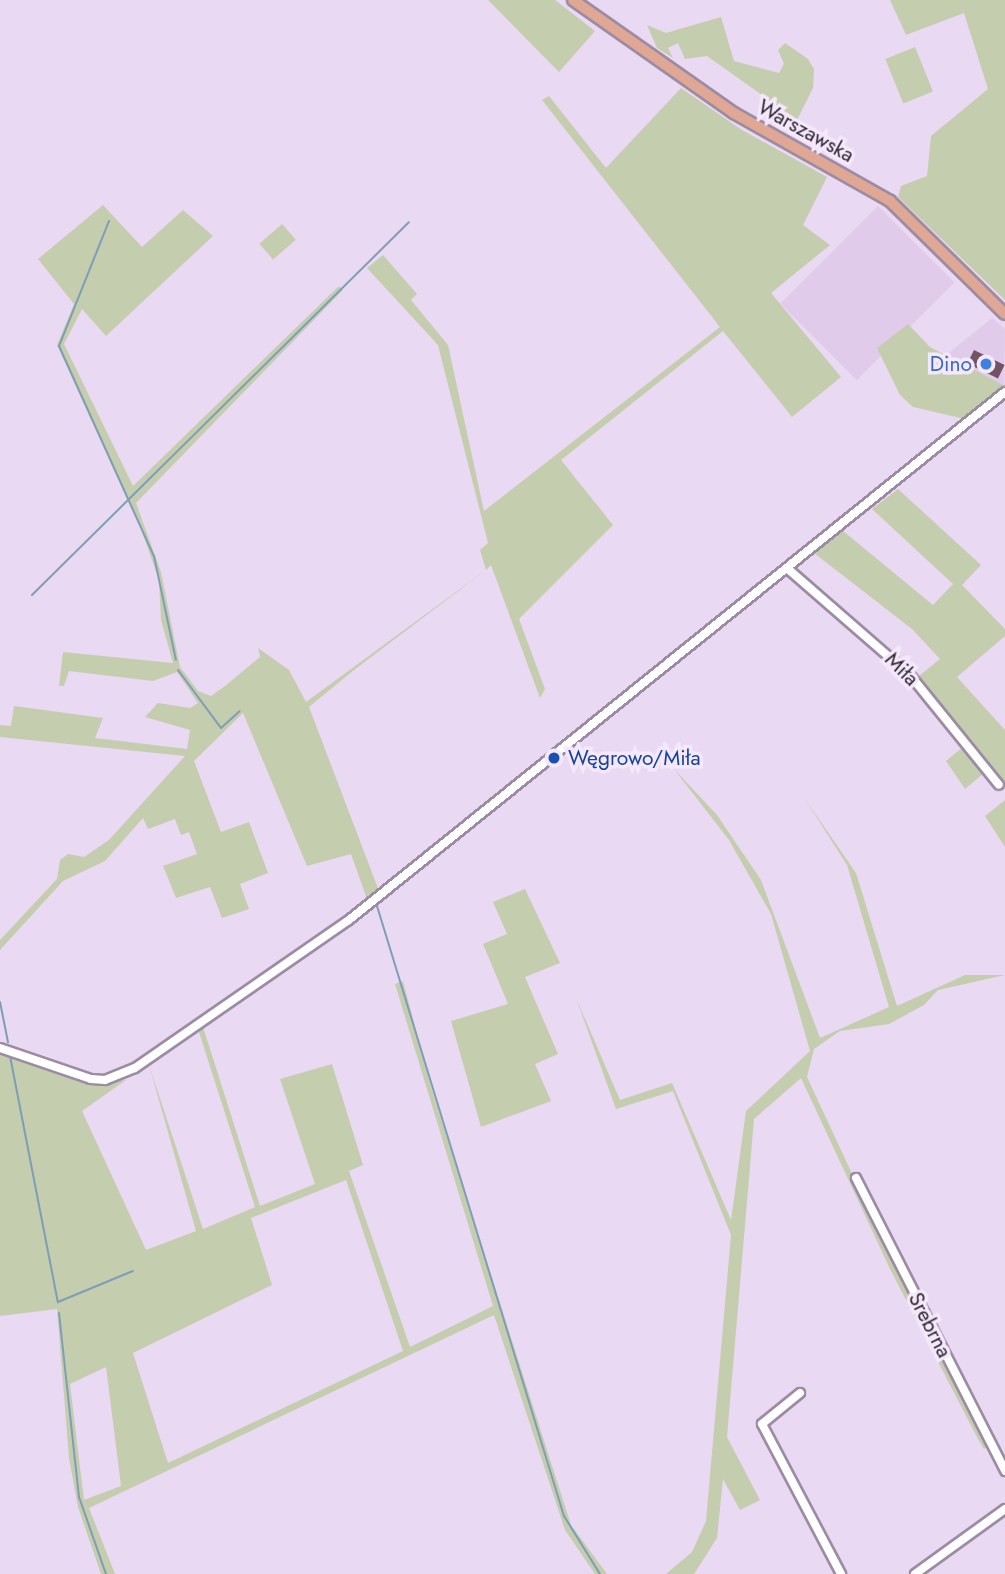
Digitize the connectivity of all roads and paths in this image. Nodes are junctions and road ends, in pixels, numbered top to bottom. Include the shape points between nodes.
1 (573, 0) edge
2 (1005, 314) edge
3 (1005, 392) edge
4 (788, 569) junction
5 (999, 785) dead end
6 (0, 1048) edge
7 (856, 1178) dead end
8 (800, 1392) dead end
9 (1005, 1471) edge
10 (1005, 1509) edge
11 (841, 1574) edge
12 (915, 1574) edge

1 - 2 main road, Warszawska via 743,118 890,201
3 - 4 street
4 - 5 street, Miła via 909,675
4 - 6 street via 349,920 135,1068 105,1080 91,1079
7 - 9 street, Srebrna
8 - 11 street via 762,1424
10 - 12 street

